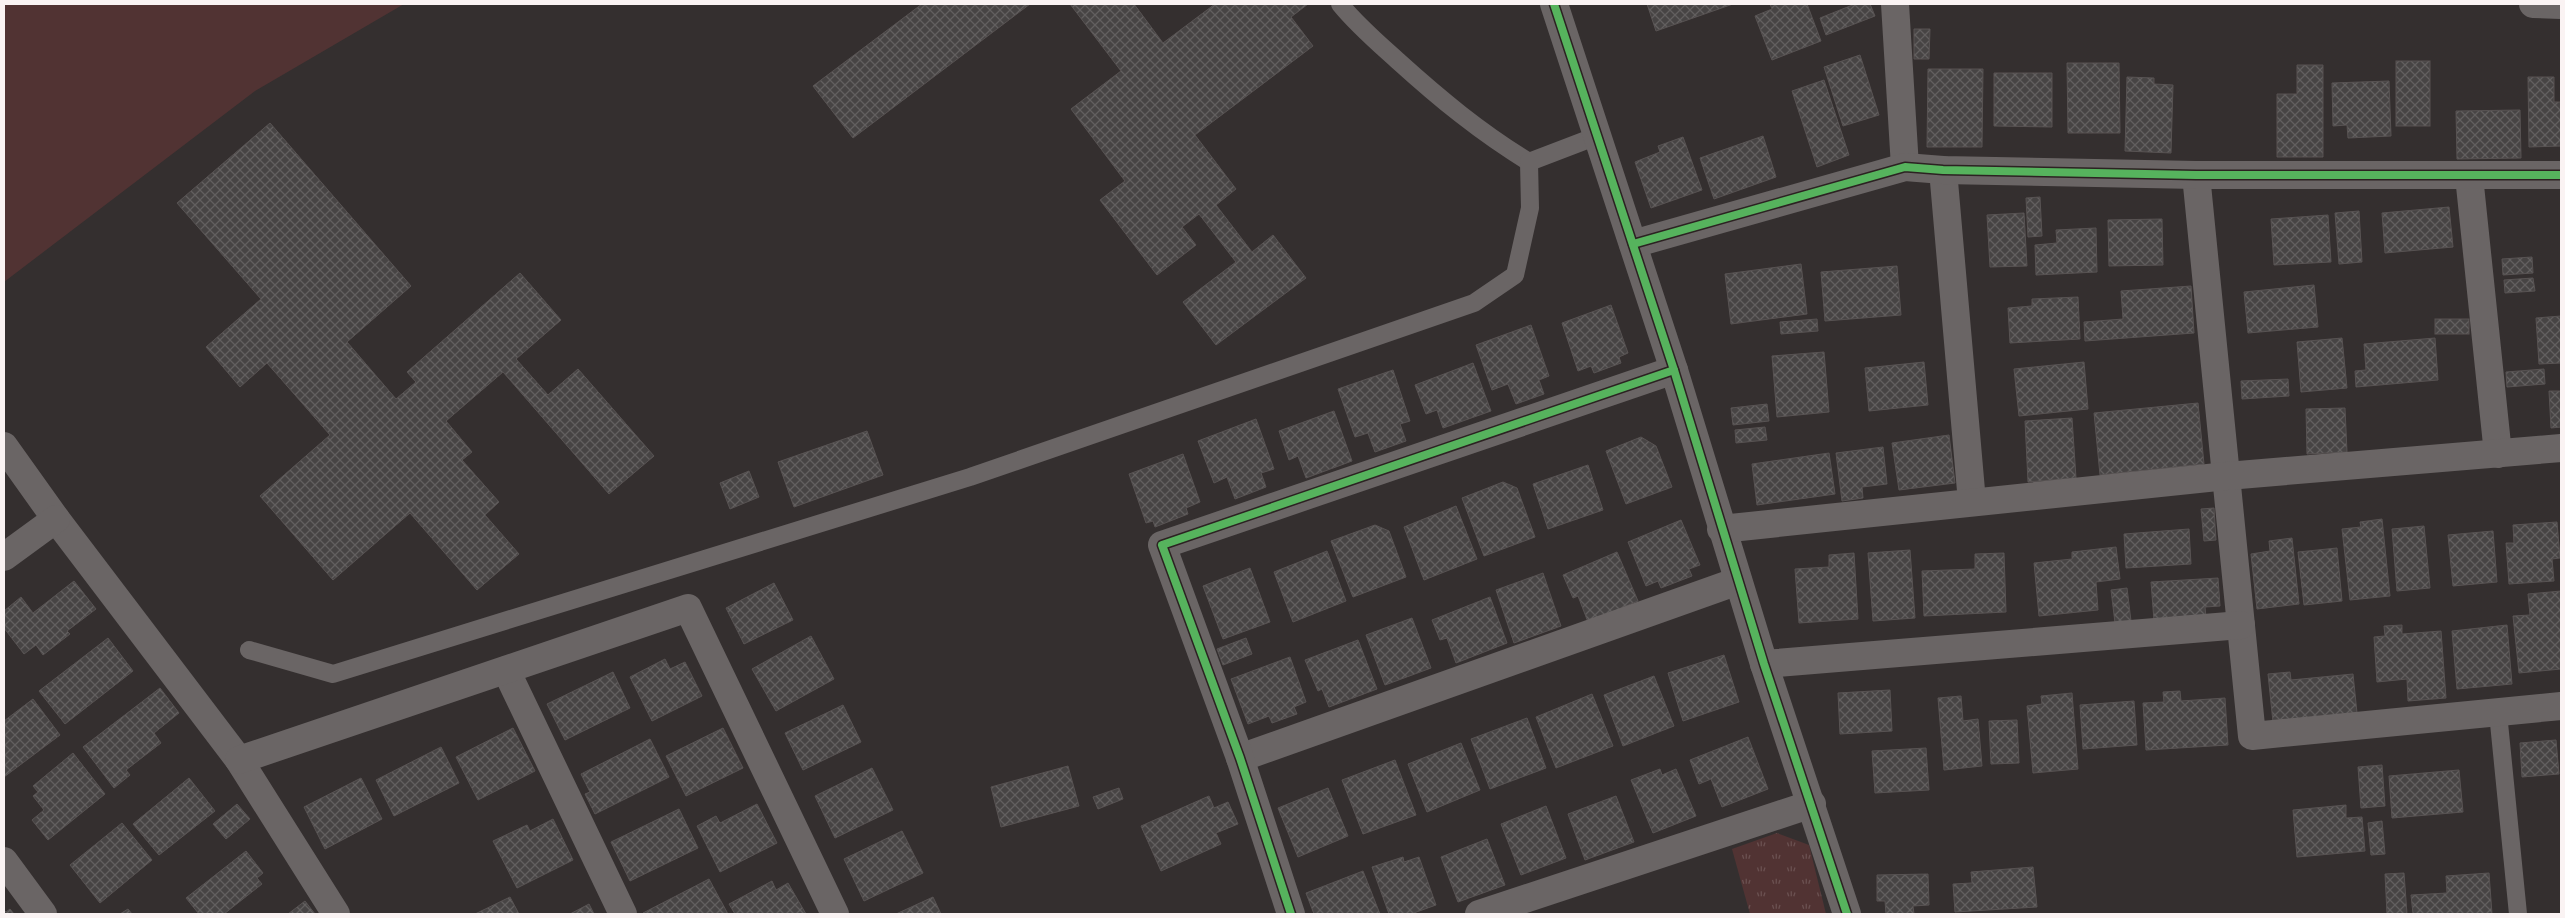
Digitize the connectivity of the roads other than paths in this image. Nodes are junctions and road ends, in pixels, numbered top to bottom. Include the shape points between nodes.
1 (1340, 4) edge
2 (1554, 4) edge
3 (1895, 4) edge
4 (2532, 4) edge
5 (2561, 5) edge
6 (1598, 136) junction
7 (1529, 162) junction
8 (1905, 167) junction
9 (1943, 170) junction
10 (2196, 175) junction
11 (2561, 175) edge
12 (2469, 176) junction
13 (1633, 244) junction
14 (1674, 370) junction
15 (4, 446) edge
16 (2561, 448) edge
17 (2498, 454) junction
18 (2228, 476) junction
19 (1972, 502) junction
20 (56, 519) junction
21 (1721, 529) junction
22 (4, 557) edge
23 (1738, 581) junction
24 (2241, 625) junction
25 (249, 650) dead end
26 (1764, 664) junction
27 (506, 670) junction
28 (2561, 706) edge
29 (2498, 713) junction
30 (1240, 758) junction
31 (239, 760) junction
32 (1812, 804) junction
33 (4, 861) edge
34 (43, 914) edge
35 (336, 914) edge
36 (623, 914) edge
37 (835, 914) edge
38 (1291, 914) edge
39 (1479, 914) edge
40 (1847, 914) edge
41 (2518, 914) edge

1 - 7 lane via 1355,22 1430,90 1487,136
2 - 6 street
3 - 8 street
4 - 5 street
6 - 7 lane
6 - 13 street
7 - 25 lane via 1530,208 1515,276 1474,303 970,477 333,674
8 - 9 street
8 - 13 street
9 - 10 street
9 - 19 street
10 - 12 street
10 - 18 street
11 - 12 street
12 - 17 street
13 - 14 street
14 - 21 street
14 - 30 street via 1162,545
15 - 20 street
16 - 17 street
17 - 18 street
18 - 19 street
18 - 24 street
19 - 21 street
20 - 22 street
20 - 31 street
21 - 23 street
23 - 26 street
23 - 30 street
24 - 26 street
24 - 29 street via 2252,736
26 - 32 street
27 - 31 street
27 - 36 street
27 - 37 street via 688,608
28 - 29 street
29 - 41 lane
30 - 38 street
31 - 35 street
32 - 39 street
32 - 40 street
33 - 34 street

